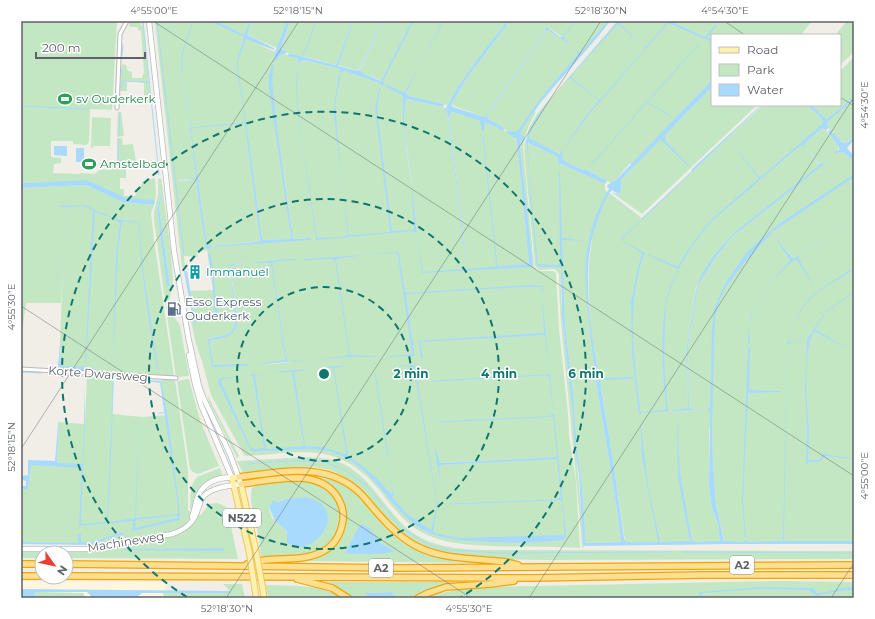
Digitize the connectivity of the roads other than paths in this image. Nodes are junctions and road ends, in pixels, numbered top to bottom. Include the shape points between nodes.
1 (127, 21) edge
2 (149, 21) edge
3 (117, 108) dead end
4 (174, 251) junction
5 (21, 369) edge
6 (176, 378) dead end
7 (228, 466) junction
8 (225, 477) junction
9 (239, 477) junction
10 (232, 478) junction
11 (241, 484) junction
12 (234, 485) junction
13 (183, 530) junction
14 (21, 549) edge
15 (21, 564) edge
16 (34, 564) edge
17 (74, 564) edge
18 (854, 565) edge
19 (233, 566) junction
20 (530, 567) junction
21 (854, 575) edge
22 (21, 576) edge
23 (34, 576) edge
24 (74, 576) edge
25 (291, 578) junction
26 (532, 578) junction
27 (256, 598) edge
28 (264, 598) edge
29 (348, 598) edge
30 (418, 598) edge

1 - 3 street via 120,34
2 - 4 main road, N522
4 - 7 main road, N522 via 182,322 195,384 208,424
4 - 9 main road, N522 via 199,386
5 - 6 street, Korte Dwarsweg
7 - 8 main road
7 - 10 main road, N522
8 - 10 main road
8 - 13 main road via 202,489 193,516
9 - 10 main road
9 - 11 main road, N522
9 - 12 main road
9 - 20 highway, A2 via 296,471 326,474 354,488 388,525 417,547 448,556
10 - 12 main road, N522
11 - 12 main road
11 - 19 highway, A2 via 300,478 315,480 327,486 337,496 343,517 340,533 334,542 318,554 301,559 265,560
11 - 28 main road, N522, bridge
12 - 13 main road via 214,489 204,496 193,521
12 - 27 main road, N522, bridge via 249,551
13 - 14 main road, Machineweg via 90,549
15 - 16 highway
17 - 19 highway, A2
18 - 20 highway, A2
19 - 20 highway, A2
21 - 26 highway, A2
22 - 23 highway
24 - 25 highway, A2
25 - 26 highway, A2
25 - 29 highway, A2 via 332,588
26 - 30 highway, A2 via 446,587

